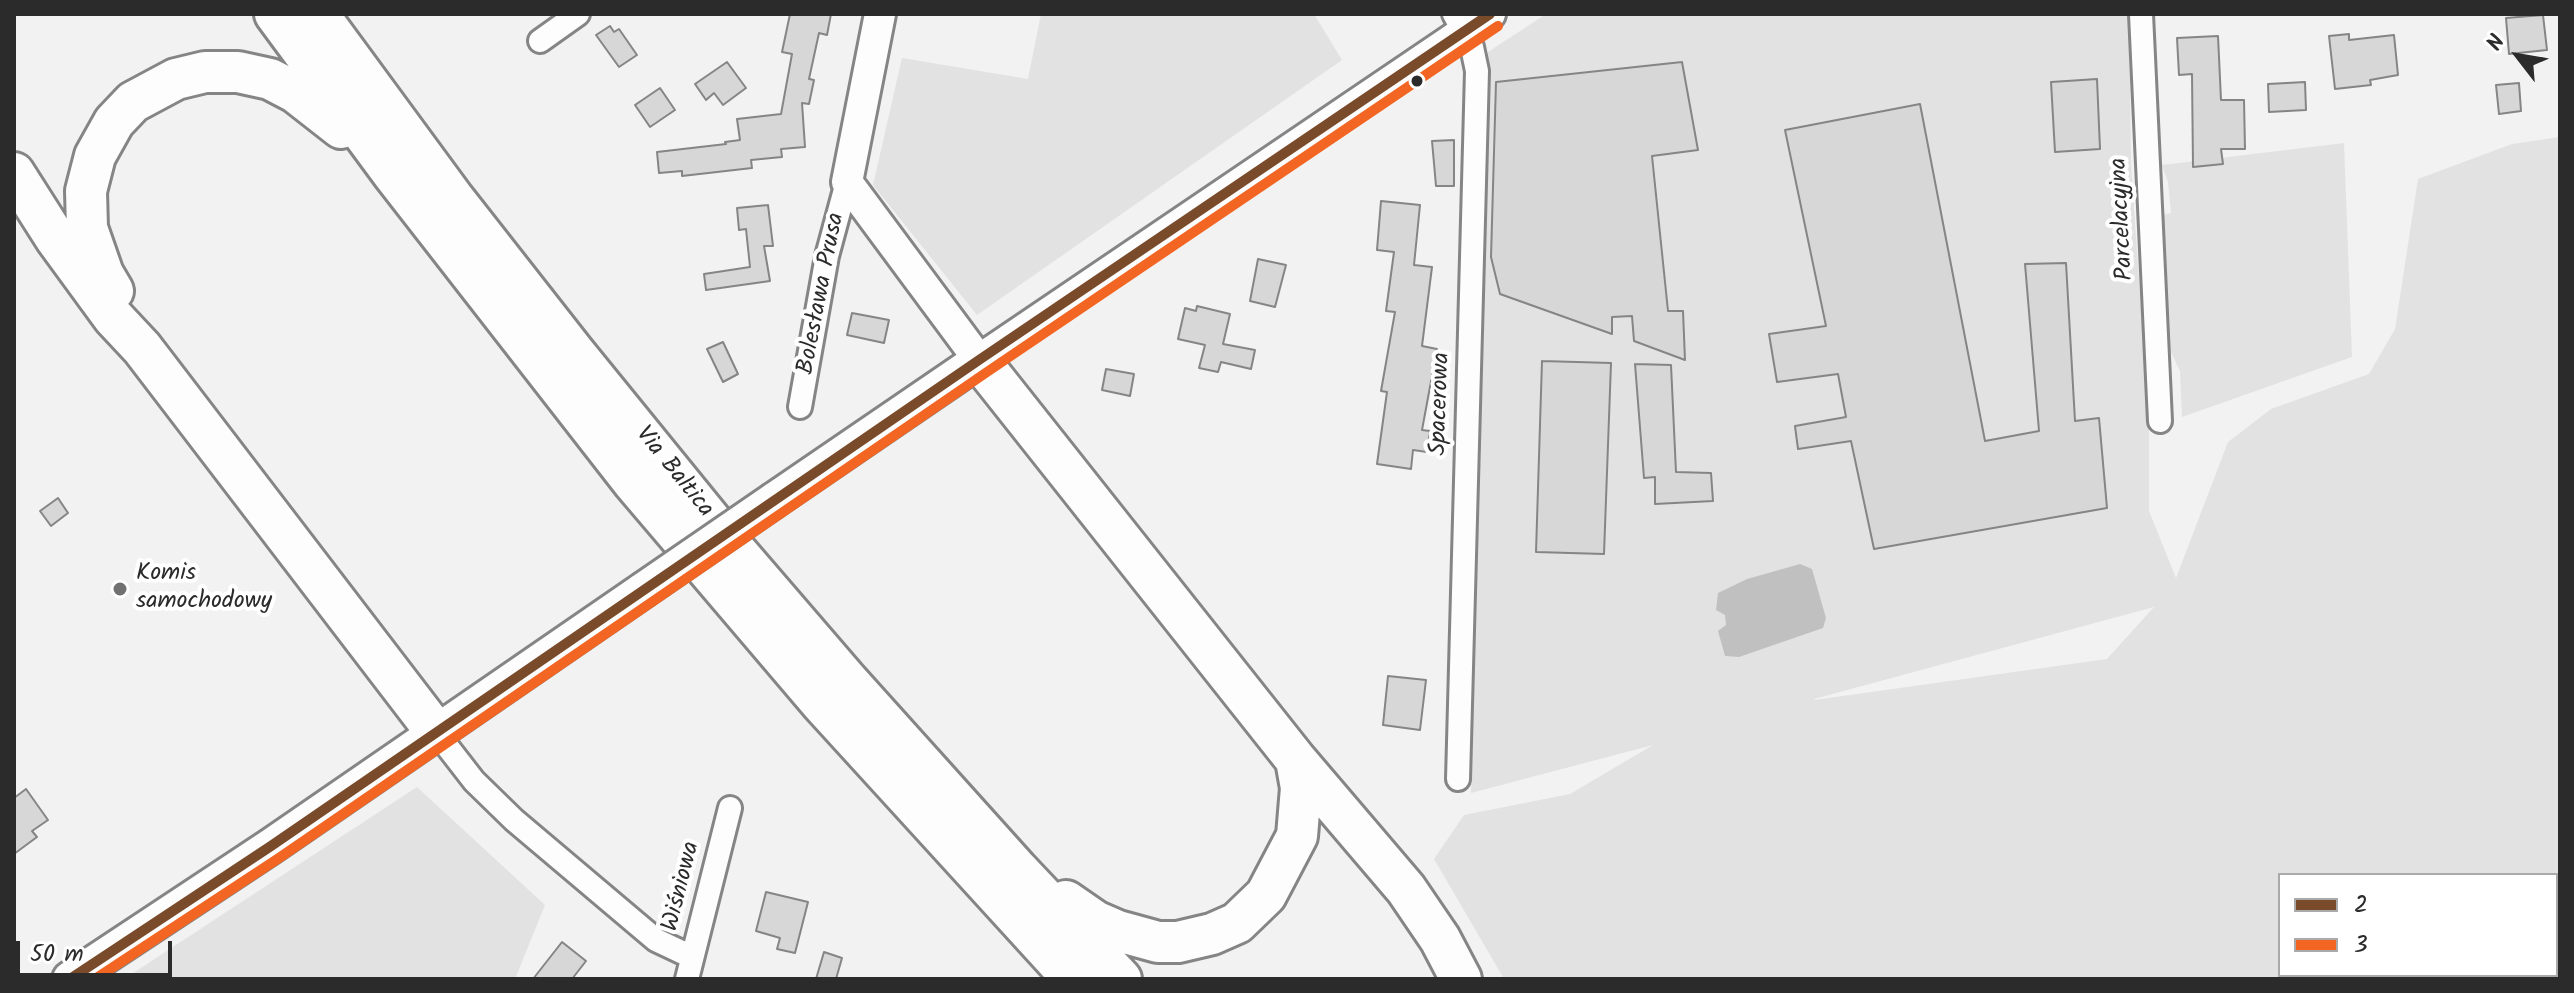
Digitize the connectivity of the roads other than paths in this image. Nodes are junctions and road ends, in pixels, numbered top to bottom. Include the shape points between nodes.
1 (275, 14) edge
2 (318, 14) edge
3 (578, 14) edge
4 (880, 14) edge
5 (1490, 14) edge
6 (2141, 14) edge
7 (1460, 23) edge
8 (540, 41) dead end
9 (14, 173) edge
10 (393, 174) junction
11 (847, 182) junction
12 (142, 348) junction
13 (979, 360) junction
14 (800, 407) dead end
15 (2160, 421) dead end
16 (436, 732) junction
17 (1296, 760) junction
18 (1458, 779) dead end
19 (730, 808) dead end
20 (1017, 869) junction
21 (692, 957) junction
22 (70, 979) edge
23 (687, 979) edge
24 (1073, 979) edge
25 (1121, 979) edge
26 (1461, 979) edge

1 - 10 highway, Via Baltica
2 - 20 highway, Via Baltica via 519,281 735,550
3 - 8 street
4 - 11 street, Bolesława Prusa
5 - 7 street
6 - 15 street, Parcelacyjna
7 - 13 street
7 - 18 street, Spacerowa via 1477,71
9 - 12 highway via 103,304
10 - 12 highway via 295,92 270,79 205,72 176,79 133,102 114,122 95,156 86,204 87,228 103,274
10 - 24 highway, Via Baltica via 701,563 831,715
11 - 13 street, Bolesława Prusa
11 - 14 street, Bolesława Prusa via 827,256
12 - 16 highway
13 - 16 main road, bridge
13 - 17 highway
16 - 21 street via 474,781 514,820 656,940
16 - 22 main road
17 - 20 highway via 1301,788 1297,836 1283,868 1251,912 1212,934 1168,942 1118,931
17 - 26 highway via 1406,889
19 - 21 street, Wiśniowa
20 - 25 highway, Via Baltica
21 - 23 street, Wiśniowa

